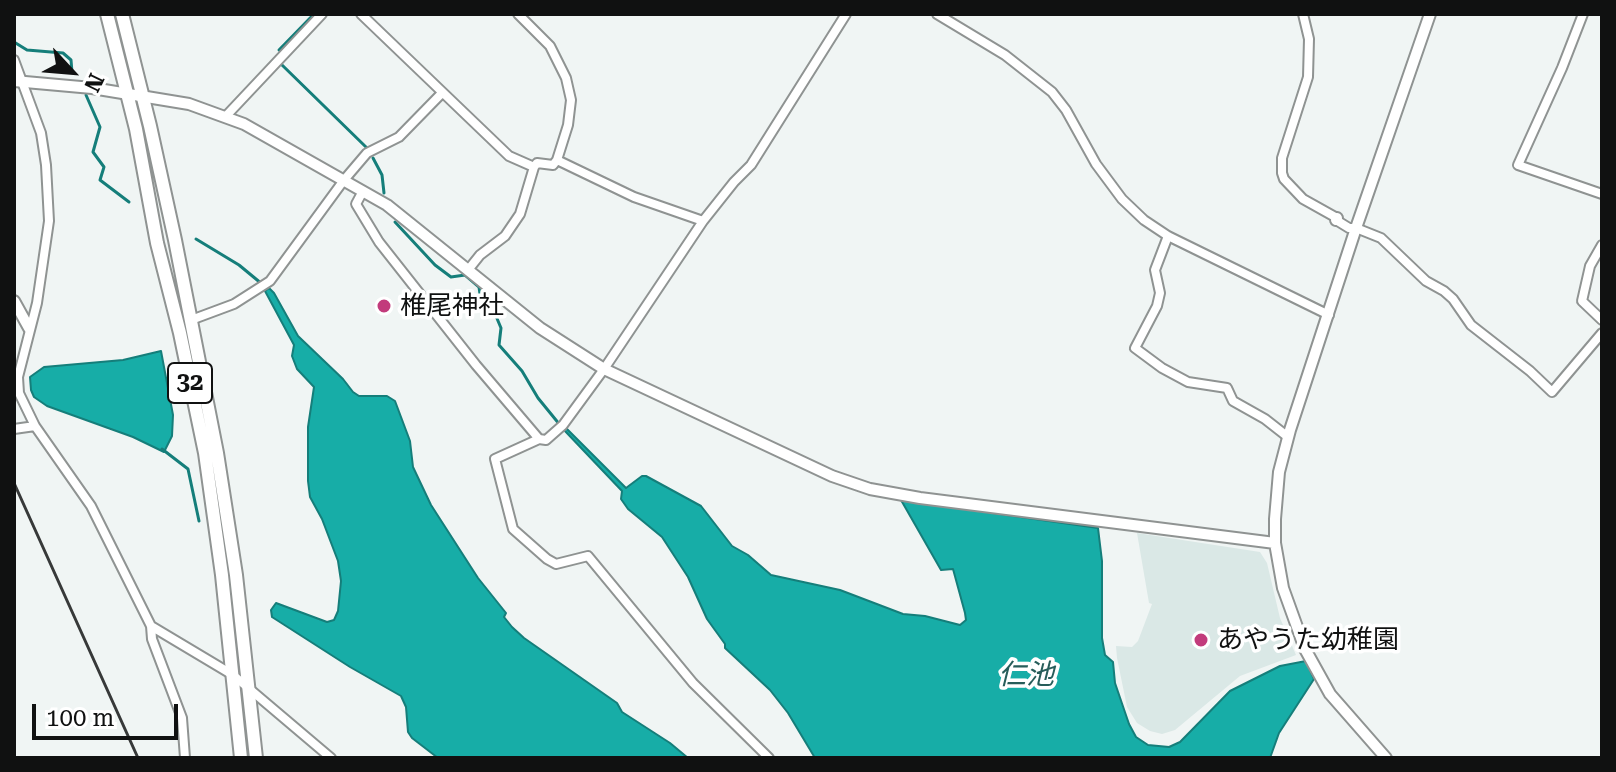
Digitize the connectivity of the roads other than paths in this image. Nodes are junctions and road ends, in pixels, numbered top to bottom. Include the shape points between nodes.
1 (107, 14) edge
2 (122, 14) edge
3 (322, 14) edge
4 (361, 14) edge
5 (518, 14) edge
6 (846, 14) edge
7 (937, 14) edge
8 (1303, 14) edge
9 (1430, 14) edge
10 (1583, 14) edge
11 (14, 60) edge
12 (17, 82) edge
13 (442, 93) junction
14 (126, 94) junction
15 (142, 96) junction
16 (226, 116) junction
17 (557, 160) junction
18 (534, 167) junction
19 (344, 180) junction
20 (363, 191) junction
21 (1602, 194) edge
22 (703, 221) junction
23 (1356, 228) junction
24 (1168, 236) junction
25 (1602, 245) edge
26 (468, 270) junction
27 (14, 301) edge
28 (1329, 315) junction
29 (191, 320) junction
30 (1602, 320) edge
31 (29, 328) junction
32 (1602, 333) edge
33 (604, 369) junction
34 (35, 426) junction
35 (14, 429) edge
36 (1288, 437) junction
37 (539, 439) junction
38 (1275, 543) junction
39 (151, 626) junction
40 (233, 675) junction
41 (250, 690) junction
42 (185, 758) edge
43 (241, 758) edge
44 (256, 758) edge
45 (331, 758) edge
46 (769, 758) edge
47 (1386, 758) edge

1 - 14 highway, 32
2 - 15 highway, 32
3 - 16 street
4 - 13 street
5 - 17 street via 550,46 566,78 571,100
6 - 22 street via 751,165
7 - 24 street via 1005,55 1052,92 1122,199
8 - 23 street via 1309,39 1308,77 1282,173 1303,199
9 - 23 street
10 - 21 street via 1518,165
11 - 12 street
12 - 14 street
12 - 31 street via 41,133 49,221
13 - 18 street via 509,156
13 - 19 street via 399,137 367,153
14 - 15 street
14 - 40 highway, 32 via 205,453
15 - 16 street
15 - 29 highway, 32
16 - 19 street
17 - 18 street
17 - 22 street via 634,197
18 - 26 street via 520,214
19 - 20 street
19 - 29 street via 264,286
20 - 26 street
20 - 37 street via 356,204 379,242
22 - 33 street
23 - 28 street
23 - 32 street via 1381,238 1453,299 1471,325 1552,392
24 - 28 street
24 - 36 street via 1155,270 1157,306 1135,348 1188,382 1227,388 1233,401
25 - 30 street via 1590,266 1582,301
26 - 33 street via 540,328
27 - 31 street
28 - 36 street
29 - 41 highway, 32 via 217,453
31 - 34 street via 18,377 19,393
33 - 37 street via 561,426 546,440
33 - 38 street via 870,489
34 - 35 street
34 - 39 street via 91,506
36 - 38 street via 1279,472
37 - 46 street via 495,459 513,529 556,564 588,556 693,683
38 - 47 street via 1283,588 1305,649 1330,694
39 - 40 street
39 - 42 street via 182,718
40 - 41 street
40 - 43 highway, 32
41 - 44 highway, 32
41 - 45 street

